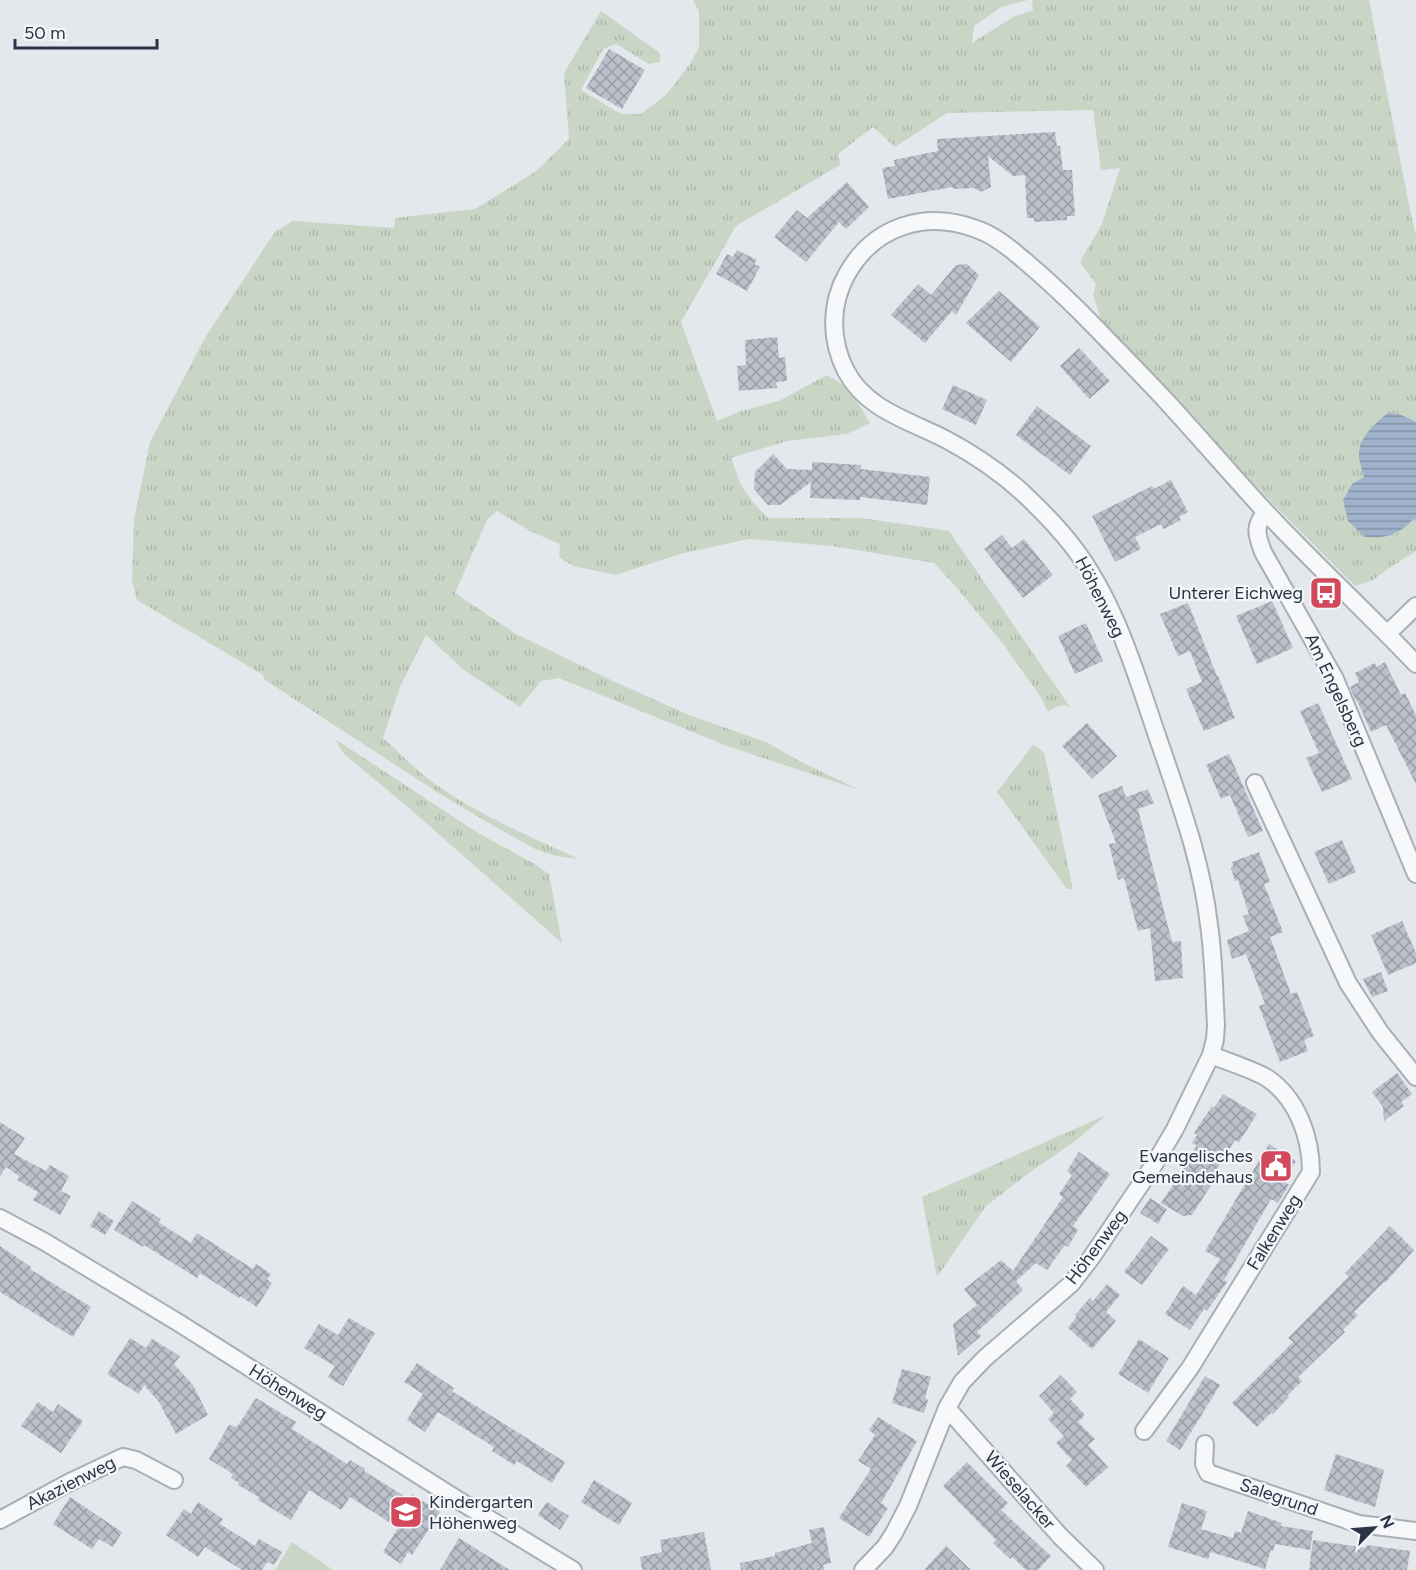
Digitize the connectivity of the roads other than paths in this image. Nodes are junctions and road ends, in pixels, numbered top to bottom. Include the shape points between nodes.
1 (1266, 512) junction
2 (1416, 606) edge
3 (1387, 634) junction
4 (1416, 664) edge
5 (1255, 783) dead end
6 (1416, 874) edge
7 (1211, 1056) junction
8 (1416, 1077) edge
9 (0, 1218) edge
10 (947, 1408) junction
11 (1144, 1431) dead end
12 (1205, 1444) dead end
13 (174, 1480) dead end
14 (0, 1520) edge
15 (1416, 1531) edge
16 (573, 1570) edge
17 (863, 1570) edge
18 (1095, 1570) edge

1 - 3 street, Höhenweg
1 - 6 street, Am Engelsberg via 1257,525 1263,552 1335,679
1 - 7 street, Höhenweg via 1073,305 1000,240 954,223 927,220 907,224 872,243 848,273 835,303 834,332 841,361 858,389 897,417 987,463 1023,493 1074,548 1108,605 1132,663 1199,868 1213,973 1216,1032
2 - 3 street
3 - 4 street, Höhenweg
5 - 8 street via 1348,983
7 - 10 street, Höhenweg via 1155,1163 1091,1258 1071,1284 976,1366
7 - 11 street, Falkenweg via 1265,1077 1286,1095 1307,1136 1311,1172 1190,1368
9 - 16 street, Höhenweg via 179,1323
10 - 17 street, Höhenweg via 894,1533
10 - 18 street, Wieselacker
12 - 15 street, Salegrund via 1203,1459 1208,1473 1359,1524
13 - 14 street, Akazienweg via 123,1457

